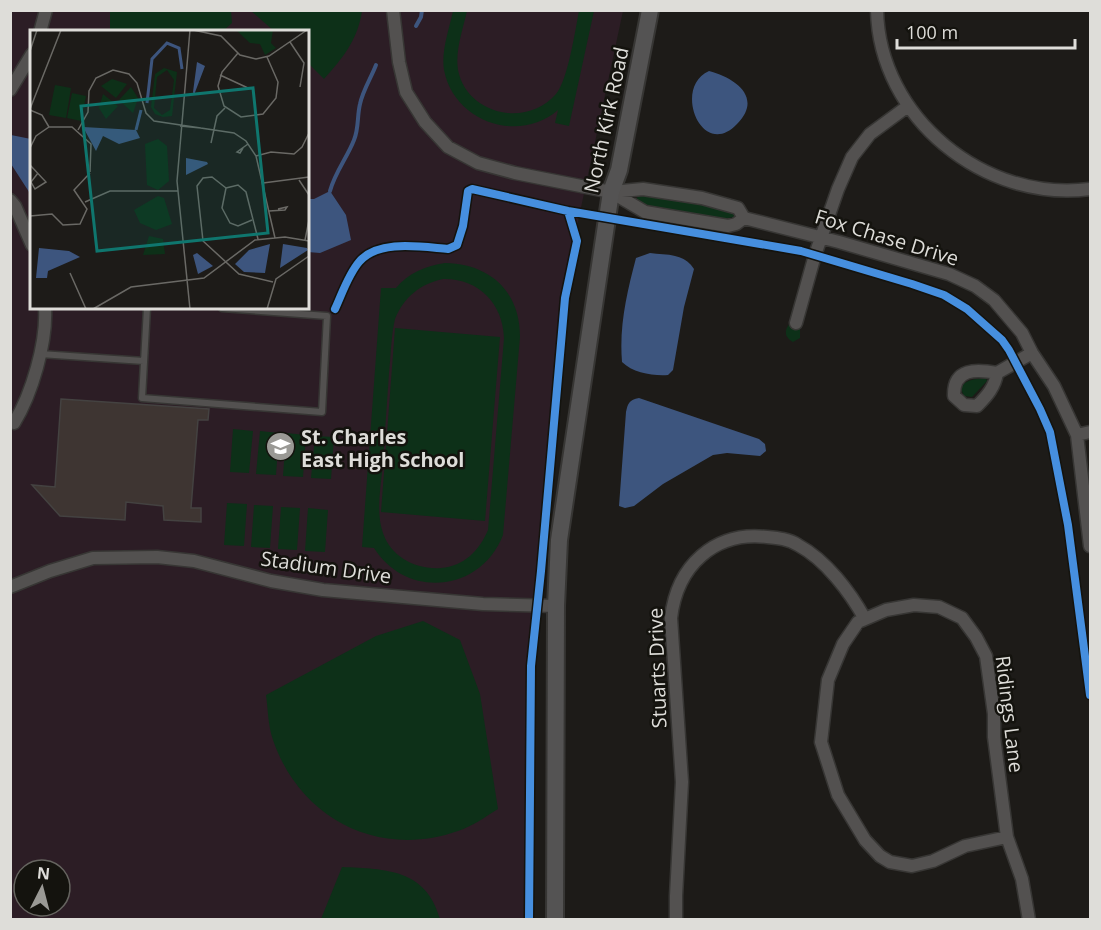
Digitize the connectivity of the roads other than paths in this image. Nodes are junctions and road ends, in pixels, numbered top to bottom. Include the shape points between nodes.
1 (46, 10) edge
2 (393, 10) edge
3 (650, 10) edge
4 (877, 10) edge
5 (41, 30) edge
6 (30, 57) edge
7 (10, 90) edge
8 (908, 106) junction
9 (1090, 189) edge
10 (611, 192) junction
11 (10, 200) edge
12 (744, 218) junction
13 (822, 238) junction
14 (30, 240) edge
15 (45, 309) edge
16 (147, 309) edge
17 (235, 309) edge
18 (796, 323) dead end
19 (1032, 353) junction
20 (39, 354) junction
21 (144, 360) junction
22 (997, 373) dead end
23 (14, 423) dead end
24 (1090, 432) edge
25 (1077, 435) junction
26 (1090, 546) edge
27 (10, 587) edge
28 (556, 606) junction
29 (865, 619) junction
30 (1007, 837) junction
31 (555, 920) edge
32 (676, 920) edge
33 (1029, 920) edge

1 - 5 street
2 - 10 street via 406,92 425,122 448,147 478,163
3 - 10 main road, North Kirk Road via 619,170
4 - 8 street via 882,52
6 - 7 street
8 - 9 street via 938,140 967,163 1003,180 1046,189
8 - 13 street via 870,134 852,157
10 - 12 street, Fox Chase Drive via 643,189 702,198 738,208
10 - 12 street, Fox Chase Drive via 645,212 728,226
10 - 28 main road, North Kirk Road via 560,540
11 - 14 street
12 - 13 street, Fox Chase Drive
13 - 18 street
13 - 19 street, Fox Chase Drive via 949,273 975,286 1006,312
15 - 20 street
16 - 21 lane
17 - 21 lane via 327,316 322,412 142,398
19 - 22 street
19 - 25 street, Fox Chase Drive via 1054,386
20 - 21 lane
20 - 23 street via 25,403
24 - 25 street
25 - 26 street, Fox Chase Drive
27 - 28 street, Stadium Drive via 93,558 157,557 194,561 323,590 483,604
28 - 31 main road, North Kirk Road
29 - 30 street, Ridings Lane via 914,605 939,607 962,618 976,637 986,656
29 - 30 street via 858,622 843,644 828,680 821,742 838,795 865,840 890,862 912,866 965,846
29 - 32 street, Stuarts Drive via 838,578 797,544 780,538 746,536 724,541 704,553 679,586 671,618 682,782
30 - 33 street, Ridings Lane via 1022,879

